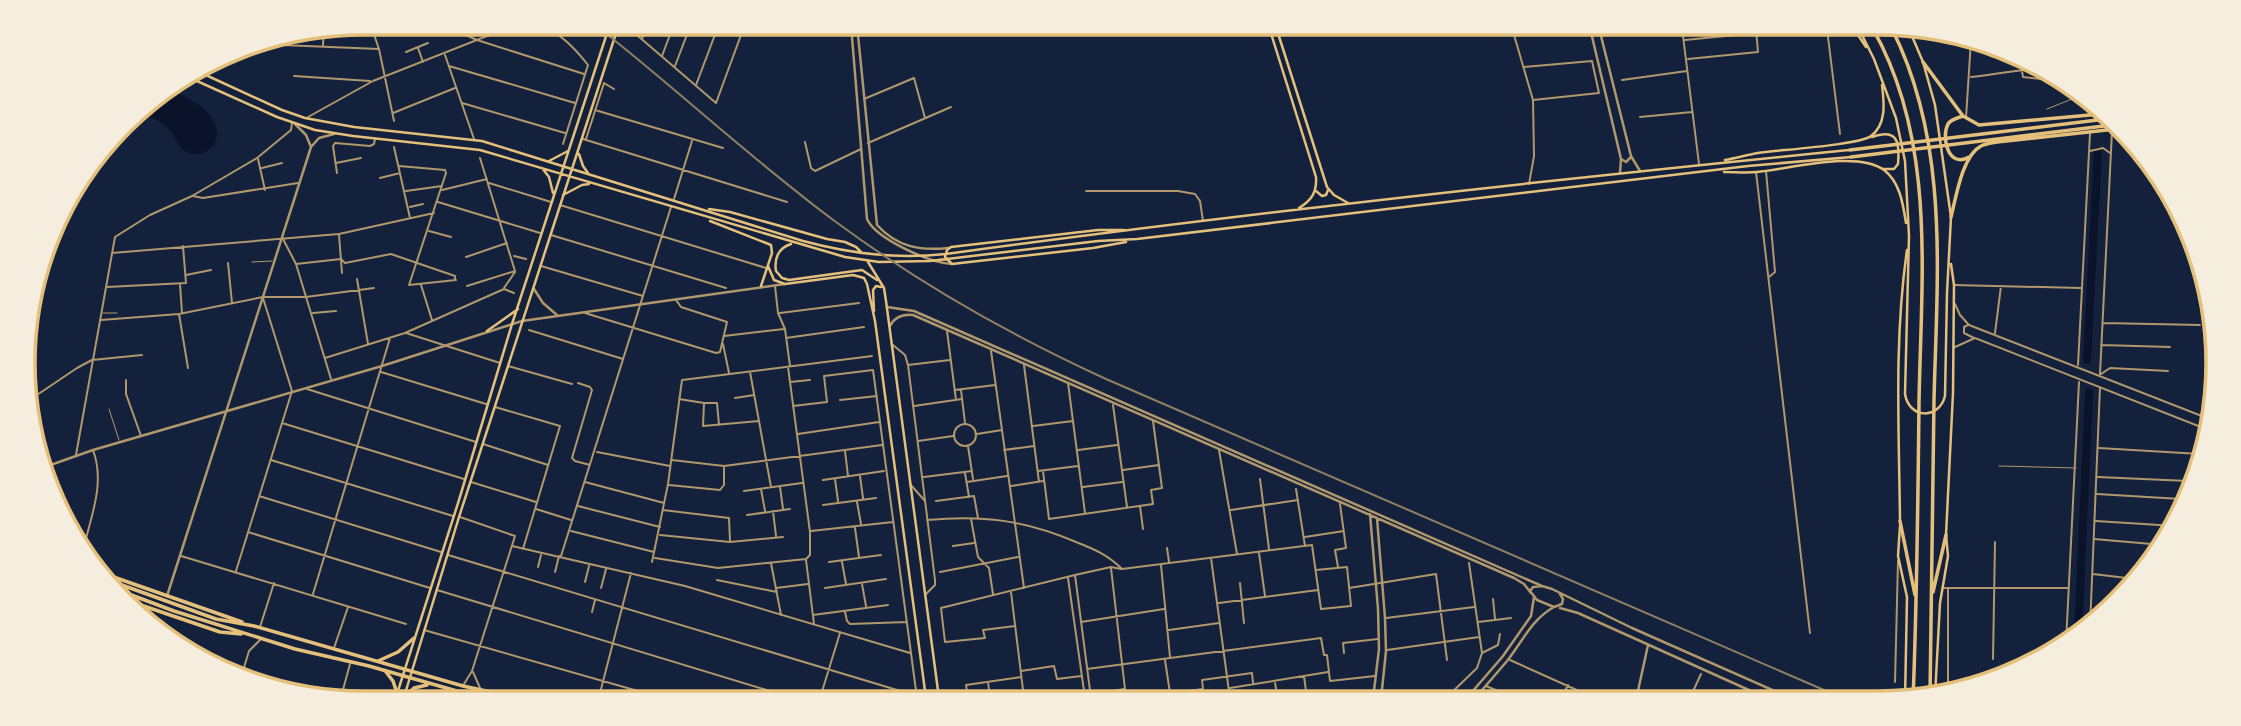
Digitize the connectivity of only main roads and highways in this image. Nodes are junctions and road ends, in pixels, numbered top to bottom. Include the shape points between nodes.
1 (606, 35) edge
2 (615, 35) edge
3 (1272, 35) edge
4 (1279, 35) edge
5 (1858, 35) edge
6 (1862, 35) edge
7 (1876, 35) edge
8 (1895, 36) edge
9 (1912, 37) edge
10 (1874, 59) junction
11 (1923, 62) junction
12 (206, 75) edge
13 (1881, 78) junction
14 (196, 81) edge
15 (2092, 114) edge
16 (1964, 118) junction
17 (2098, 120) edge
18 (2105, 126) edge
19 (2109, 130) edge
20 (1871, 137) junction
21 (1850, 150) joint
22 (569, 151) junction
23 (578, 151) junction
24 (1851, 156) joint
25 (1969, 157) junction
26 (549, 161) junction
27 (1713, 163) junction
28 (564, 165) junction
29 (542, 168) junction
30 (573, 168) junction
31 (1883, 169) junction
32 (1714, 172) junction
33 (589, 173) junction
34 (561, 174) junction
35 (569, 177) junction
36 (592, 183) junction
37 (1327, 187) junction
38 (1316, 191) junction
39 (563, 195) junction
40 (554, 197) junction
41 (1351, 205) junction
42 (699, 208) junction
43 (1296, 210) junction
44 (698, 215) junction
45 (1951, 217) junction
46 (1134, 229) junction
47 (1909, 236) junction
48 (1137, 239) junction
49 (794, 244) junction
50 (1949, 257) junction
51 (768, 267) junction
52 (880, 282) junction
53 (761, 286) road end
54 (884, 288) junction
55 (518, 309) junction
56 (875, 321) junction
57 (487, 331) road end
58 (500, 363) junction
59 (507, 365) junction
60 (488, 405) junction
61 (494, 407) junction
62 (477, 442) junction
63 (482, 444) junction
64 (465, 480) junction
65 (470, 481) junction
66 (456, 516) junction
67 (1900, 522) junction
68 (1946, 536) junction
69 (442, 552) junction
70 (447, 554) junction
71 (115, 578) edge
72 (122, 585) edge
73 (430, 588) junction
74 (436, 590) junction
75 (130, 594) edge
76 (1931, 601) junction
77 (1917, 603) junction
78 (142, 605) edge
79 (254, 626) junction
80 (251, 636) junction
81 (414, 638) junction
82 (333, 649) junction
83 (330, 659) junction
84 (377, 662) junction
85 (404, 669) junction
86 (384, 670) junction
87 (411, 671) junction
88 (402, 676) junction
89 (409, 678) junction
90 (432, 684) junction
91 (1936, 686) edge
92 (1930, 687) edge
93 (1905, 689) edge
94 (1913, 689) edge
95 (396, 691) edge
96 (398, 691) edge
97 (406, 691) edge
98 (411, 691) edge
99 (457, 691) edge
100 (491, 691) edge
101 (925, 691) edge
102 (938, 691) edge

1 - 22 main road
2 - 23 main road
3 - 38 main road via 1316,177
4 - 37 main road
5 - 10 main road
6 - 10 main road
7 - 77 main road via 1908,116 1916,159 1921,252
8 - 76 main road via 1923,111 1935,202
9 - 11 main road
10 - 13 main road
11 - 16 main road
11 - 45 main road via 1935,105
12 - 26 main road via 306,118 474,140
13 - 20 main road via 1882,122
13 - 47 main road via 1905,161
14 - 29 main road via 315,130 475,148
15 - 16 main road via 1994,125
16 - 25 main road via 1947,126 1948,148 1956,160
17 - 21 main road
18 - 24 main road
19 - 25 main road via 1997,142 1981,146
20 - 27 main road
20 - 31 main road via 1886,132 1896,140 1898,164
21 - 27 main road
22 - 26 main road
22 - 28 main road
23 - 30 main road
23 - 33 main road
24 - 32 main road
25 - 45 main road
26 - 28 main road
27 - 41 main road
28 - 30 main road
28 - 34 main road
29 - 34 main road
29 - 40 main road via 552,183
30 - 33 main road
30 - 35 main road
31 - 32 main road via 1856,161
31 - 47 main road via 1897,187
32 - 48 main road
33 - 42 main road
34 - 35 main road
34 - 40 main road
35 - 36 main road
35 - 39 main road
36 - 39 main road
36 - 44 main road
37 - 38 main road via 1326,195
37 - 41 main road
38 - 43 main road
39 - 59 main road
40 - 55 main road
41 - 43 main road
42 - 46 main road via 803,241 889,256 929,256
42 - 52 main road via 845,242 862,253
43 - 46 main road
44 - 49 main road
44 - 51 main road via 768,242 773,248
45 - 50 main road
46 - 48 main road via 951,247 945,255 952,264
47 - 50 main road via 1906,401 1915,411 1928,414 1944,402
47 - 67 main road via 1902,285
48 - 49 main road via 930,261 879,262
49 - 52 main road via 777,253 776,271 782,278 862,270
50 - 68 main road via 1954,348
51 - 53 main road
51 - 56 main road via 774,280 785,284 853,275 864,278
52 - 54 main road
54 - 56 main road via 873,290
54 - 102 main road
55 - 57 main road
55 - 58 main road
56 - 101 main road
58 - 59 main road
58 - 60 main road
59 - 61 main road
60 - 61 main road
60 - 62 main road
61 - 63 main road
62 - 63 main road
62 - 64 main road
63 - 65 main road
64 - 65 main road
64 - 66 main road
65 - 66 main road
66 - 69 main road
66 - 70 main road
67 - 77 main road
67 - 93 main road via 1898,556 1907,597
68 - 76 main road
68 - 91 main road
69 - 70 main road
69 - 73 main road
70 - 74 main road
71 - 79 main road
72 - 79 main road via 216,619
73 - 74 main road
73 - 81 main road
74 - 87 main road
75 - 80 main road
76 - 92 main road
77 - 94 main road
78 - 80 main road via 220,632
79 - 82 main road
80 - 83 main road
81 - 84 main road
81 - 85 main road
82 - 83 main road
82 - 84 main road
83 - 86 main road
84 - 85 main road
85 - 87 main road
85 - 88 main road
86 - 88 main road
86 - 95 main road
87 - 89 main road
87 - 100 main road
88 - 89 main road
88 - 96 main road
89 - 90 main road
89 - 97 main road
90 - 98 main road
90 - 99 main road

